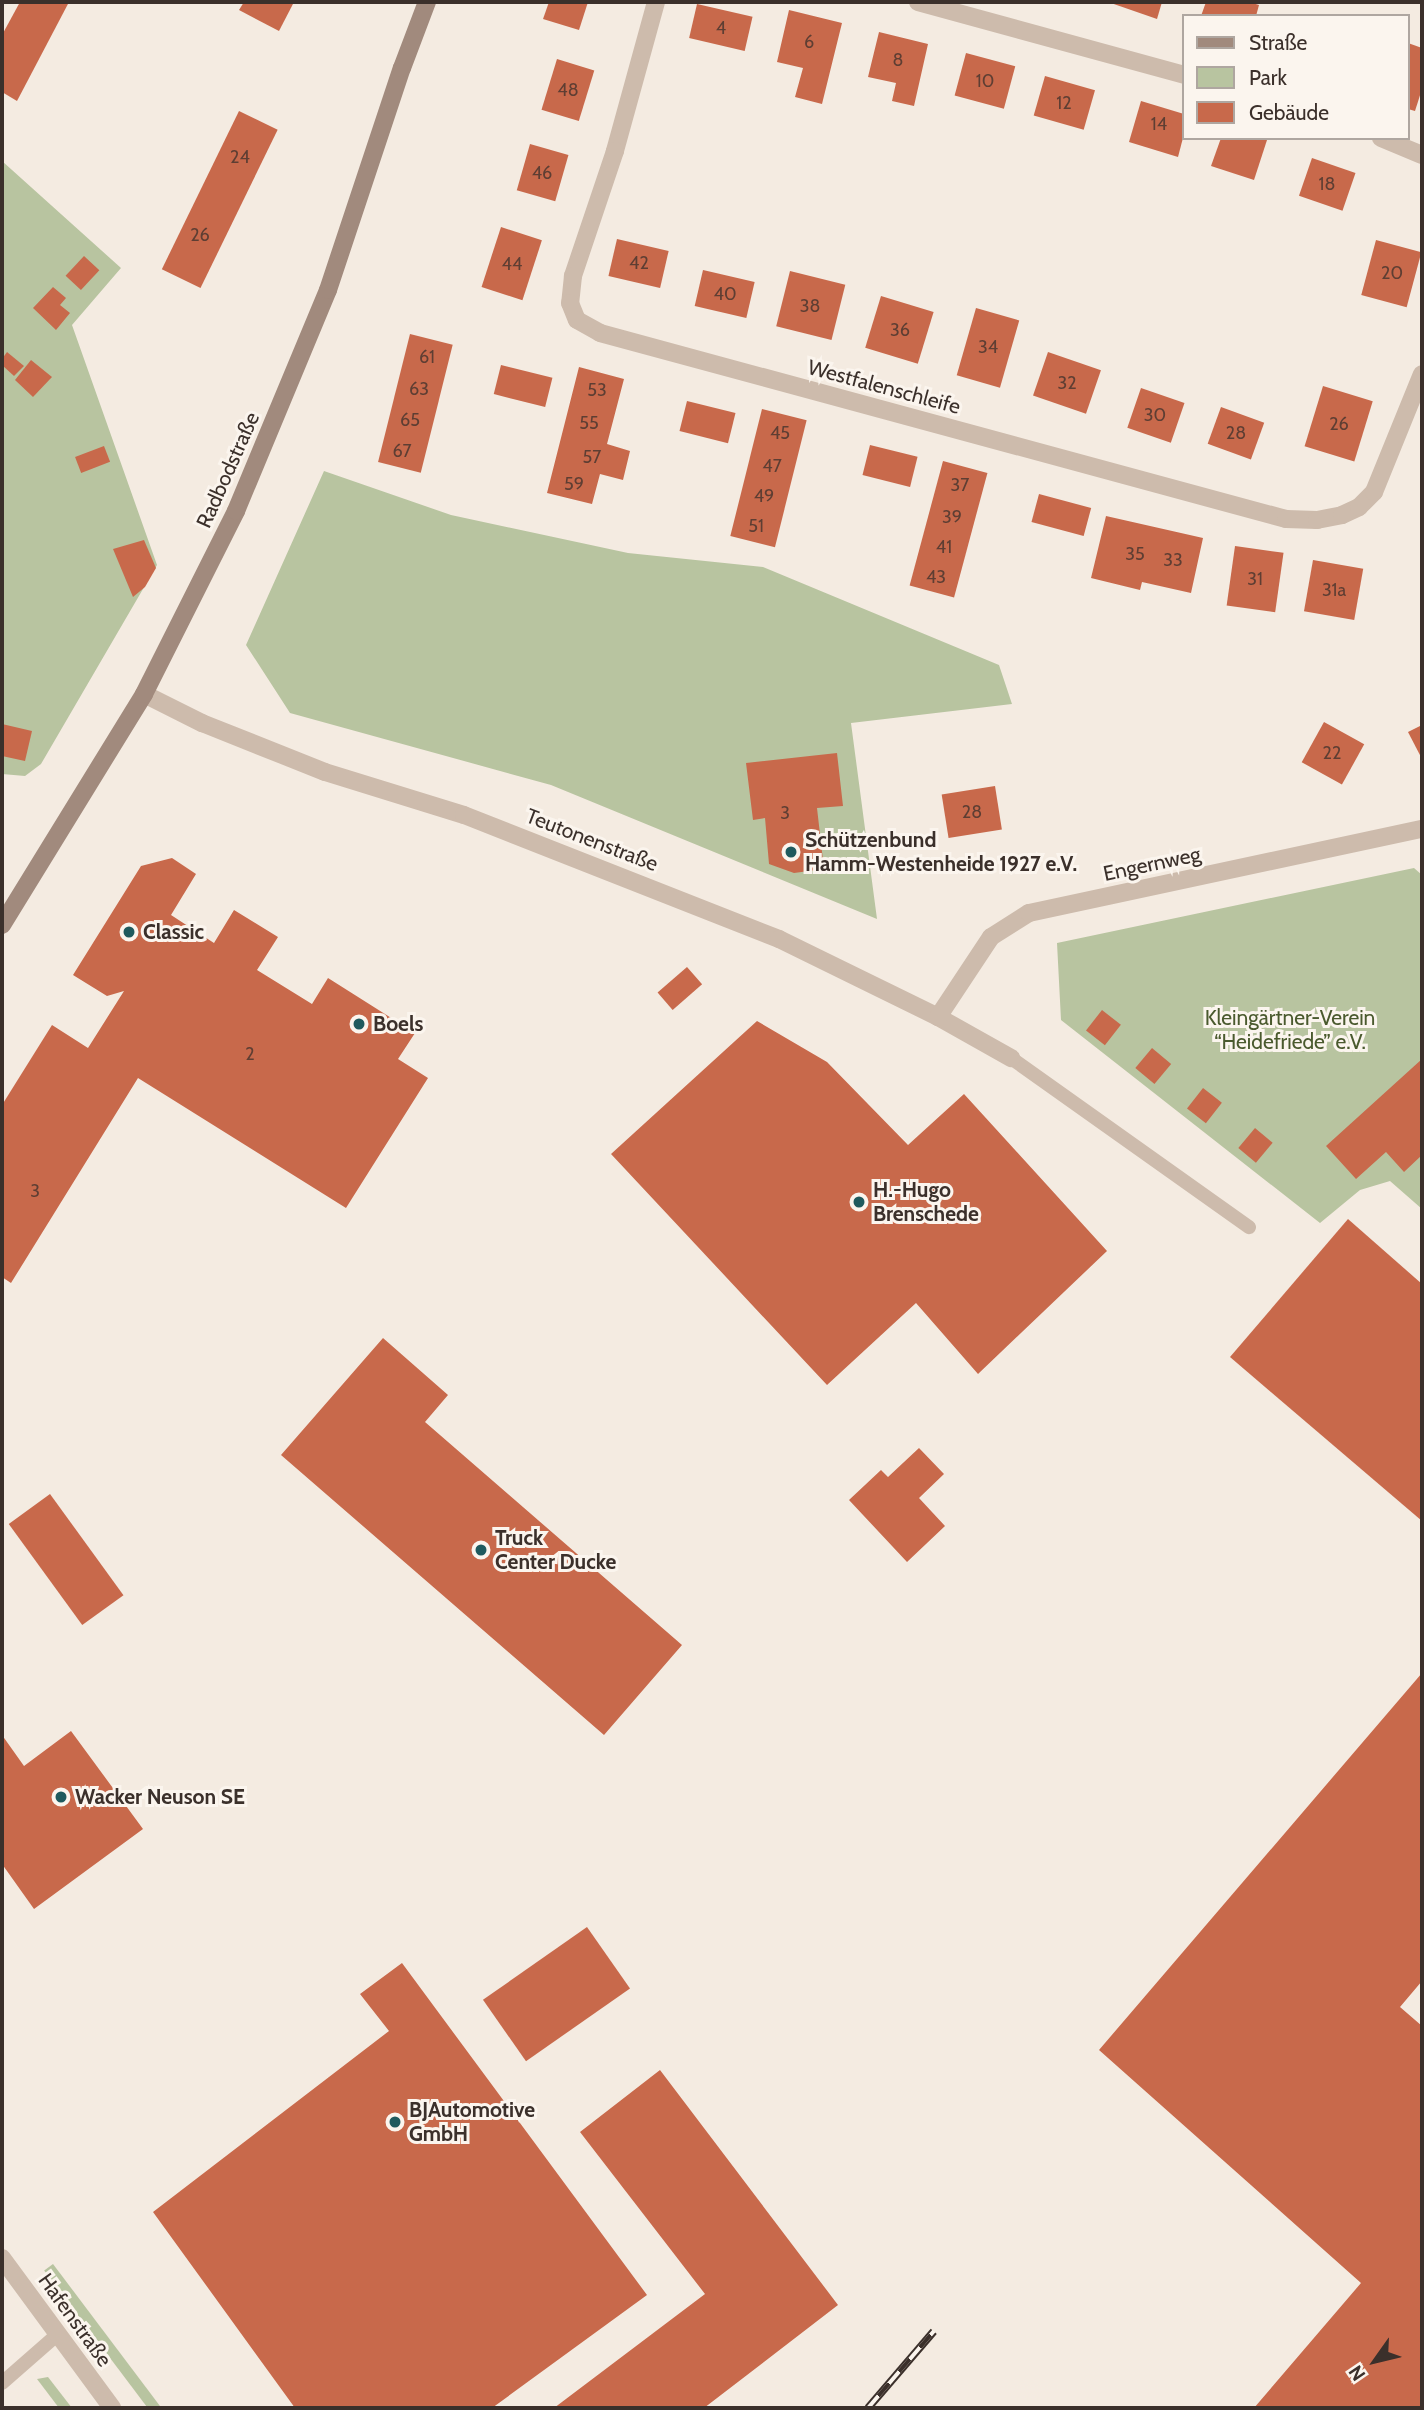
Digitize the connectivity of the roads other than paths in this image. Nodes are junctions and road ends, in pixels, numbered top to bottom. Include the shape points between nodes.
1 (427, 2) edge
2 (656, 2) edge
3 (918, 2) edge
4 (1182, 74) edge
5 (1386, 140) edge
6 (1422, 155) edge
7 (1422, 374) edge
8 (145, 694) junction
9 (1422, 828) edge
10 (2, 925) edge
11 (938, 1017) junction
12 (1011, 1058) joint
13 (1249, 1227) dead end
14 (2, 2258) edge
15 (58, 2334) junction
16 (2, 2383) edge
17 (112, 2408) edge

1 - 8 main road, Radbodstraße via 328,290 275,422
2 - 7 street, Westfalenschleife via 615,151 573,276 570,303 577,320 600,333 1296,519 1342,515 1374,492
3 - 4 street
5 - 6 street
8 - 10 main road, Radbodstraße
8 - 11 street, Teutonenstraße via 202,723 325,772 464,815 670,894 779,939
9 - 11 street, Engernweg via 1029,914 991,937
11 - 12 street, Teutonenstraße
12 - 13 lane
14 - 15 street, Hafenstraße
15 - 16 lane
15 - 17 street, Hafenstraße

